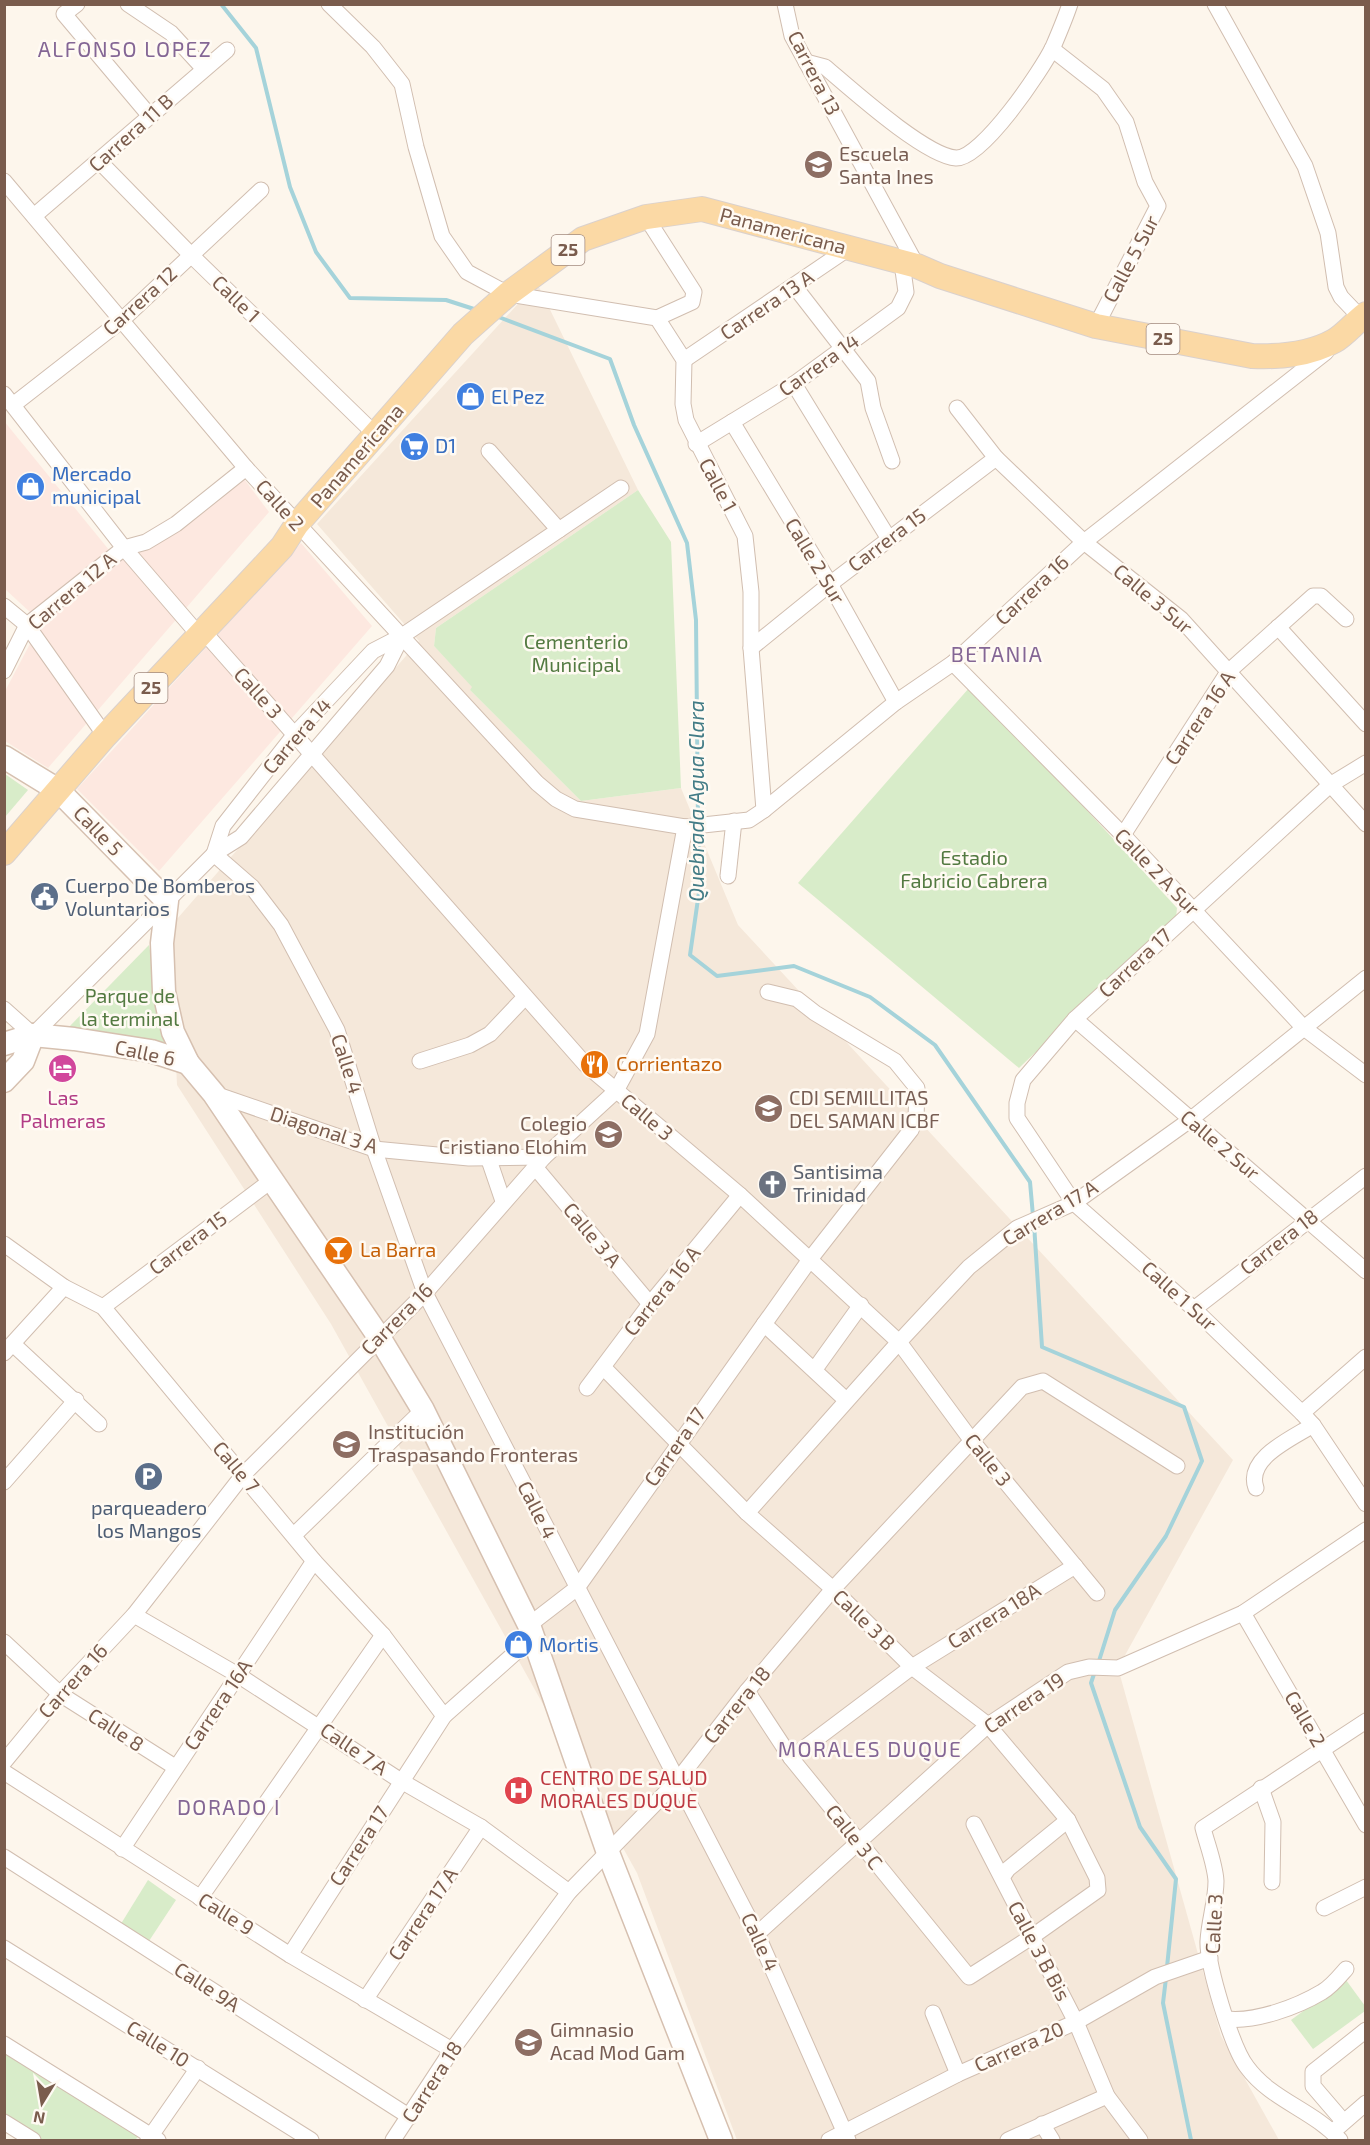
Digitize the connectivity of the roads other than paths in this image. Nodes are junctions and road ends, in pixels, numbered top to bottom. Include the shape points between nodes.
1 (77, 4) edge
2 (128, 4) edge
3 (329, 4) edge
4 (785, 4) edge
5 (1070, 4) edge
6 (1215, 4) edge
7 (1052, 49) junction
8 (227, 50) dead end
9 (806, 62) junction
10 (204, 69) junction
11 (149, 115) junction
12 (100, 162) junction
13 (4, 181) edge
14 (261, 189) dead end
15 (34, 216) junction
16 (646, 217) junction
17 (849, 248) junction
18 (190, 255) junction
19 (909, 265) junction
20 (795, 287) junction
21 (504, 298) junction
22 (1363, 316) edge
23 (657, 318) junction
24 (122, 320) junction
25 (1096, 326) junction
26 (1335, 341) junction
27 (845, 349) junction
28 (684, 360) junction
29 (794, 384) junction
30 (9, 400) edge
31 (957, 408) dead end
32 (732, 422) junction
33 (375, 434) junction
34 (696, 444) junction
35 (489, 451) dead end
36 (996, 458) junction
37 (892, 461) dead end
38 (246, 468) junction
39 (621, 488) dead end
40 (297, 524) junction
41 (559, 530) junction
42 (889, 538) junction
43 (1084, 542) junction
44 (124, 548) junction
45 (830, 584) junction
46 (4, 606) edge
47 (1346, 619) dead end
48 (27, 625) junction
49 (1278, 627) junction
50 (198, 630) junction
51 (402, 636) junction
52 (751, 648) junction
53 (953, 663) junction
54 (4, 671) edge
55 (1228, 672) junction
56 (896, 702) junction
57 (1365, 724) edge
58 (99, 727) junction
59 (295, 735) junction
60 (311, 753) junction
61 (4, 756) edge
62 (1365, 763) edge
63 (1330, 785) junction
64 (54, 787) junction
65 (575, 809) joint
66 (764, 810) junction
67 (734, 821) junction
68 (1365, 824) edge
69 (689, 826) junction
70 (1123, 835) junction
71 (4, 836) edge
72 (4, 853) edge
73 (214, 854) junction
74 (728, 876) dead end
75 (166, 901) junction
76 (1193, 909) junction
77 (1365, 978) edge
78 (768, 992) dead end
79 (525, 997) junction
80 (4, 1008) edge
81 (1075, 1019) junction
82 (1304, 1028) junction
83 (33, 1035) junction
84 (4, 1044) edge
85 (420, 1061) dead end
86 (188, 1062) junction
87 (1365, 1075) edge
88 (1023, 1080) joint
89 (4, 1081) edge
90 (616, 1091) junction
91 (214, 1094) junction
92 (1190, 1120) junction
93 (374, 1149) junction
94 (488, 1157) junction
95 (539, 1162) junction
96 (1365, 1176) edge
97 (272, 1180) junction
98 (740, 1195) junction
99 (503, 1201) junction
100 (1068, 1204) junction
101 (1308, 1219) junction
102 (4, 1244) edge
103 (811, 1258) junction
104 (1365, 1272) edge
105 (64, 1287) junction
106 (425, 1293) junction
107 (650, 1304) junction
108 (861, 1305) junction
109 (103, 1307) junction
110 (1194, 1309) junction
111 (764, 1324) junction
112 (379, 1337) junction
113 (899, 1342) junction
114 (9, 1348) edge
115 (1365, 1357) edge
116 (603, 1367) junction
117 (815, 1369) junction
118 (587, 1388) dead end
119 (76, 1400) junction
120 (846, 1400) junction
121 (423, 1410) junction
122 (1302, 1413) junction
123 (99, 1424) dead end
124 (1313, 1425) junction
125 (972, 1442) junction
126 (678, 1443) junction
127 (1177, 1466) dead end
128 (243, 1476) junction
129 (4, 1482) edge
130 (1256, 1488) dead end
131 (1365, 1504) edge
132 (747, 1514) junction
133 (1365, 1530) edge
134 (294, 1535) junction
135 (314, 1561) junction
136 (1075, 1566) junction
137 (577, 1588) junction
138 (833, 1589) junction
139 (1097, 1593) dead end
140 (1243, 1613) junction
141 (134, 1615) junction
142 (531, 1631) junction
143 (383, 1635) junction
144 (4, 1642) edge
145 (912, 1667) junction
146 (238, 1675) junction
147 (747, 1692) junction
148 (60, 1694) junction
149 (444, 1716) junction
150 (1365, 1721) edge
151 (988, 1725) junction
152 (319, 1726) junction
153 (1322, 1748) junction
154 (791, 1758) junction
155 (4, 1762) edge
156 (175, 1767) junction
157 (4, 1772) edge
158 (401, 1780) junction
159 (677, 1781) junction
160 (1261, 1788) junction
161 (1068, 1820) junction
162 (974, 1824) dead end
163 (1365, 1825) edge
164 (481, 1827) junction
165 (858, 1842) junction
166 (122, 1849) junction
167 (607, 1850) junction
168 (4, 1857) edge
169 (1004, 1876) junction
170 (1272, 1882) dead end
171 (1365, 1887) edge
172 (569, 1892) junction
173 (200, 1898) junction
174 (1324, 1908) dead end
175 (757, 1934) junction
176 (1033, 1936) junction
177 (4, 1948) edge
178 (290, 1955) junction
179 (1204, 1959) junction
180 (1346, 1969) dead end
181 (365, 2000) junction
182 (933, 2013) dead end
183 (1227, 2019) junction
184 (1076, 2022) junction
185 (1365, 2030) edge
186 (4, 2044) edge
187 (452, 2050) junction
188 (198, 2068) junction
189 (958, 2074) junction
190 (1107, 2096) junction
191 (1365, 2103) edge
192 (410, 2116) junction
193 (4, 2122) edge
194 (1042, 2124) junction
195 (1339, 2131) edge
196 (847, 2137) edge
197 (152, 2139) edge
198 (33, 2140) edge
199 (311, 2140) edge
200 (393, 2140) edge
201 (721, 2140) edge
202 (829, 2140) edge
203 (1008, 2140) edge
204 (1052, 2140) edge
205 (1140, 2140) edge

1 - 11 street via 64,14
2 - 10 street via 171,33
3 - 21 street via 373,47 402,84 442,236 467,272
4 - 9 street, Carrera 13 via 792,36
5 - 7 street
6 - 22 street via 1305,166 1328,233 1336,287 1341,297
7 - 9 street via 984,143 956,158 926,146 825,67
7 - 25 street, Calle 5 Sur via 1103,89 1115,105 1126,122 1158,206
8 - 10 street, Carrera 11 B
9 - 19 street, Carrera 13
10 - 11 street, Carrera 11 B
11 - 12 street, Carrera 11 B
12 - 15 street, Carrera 11 B
12 - 18 street, Calle 1
13 - 15 street, Calle 2
14 - 18 street, Carrera 12
15 - 24 street, Calle 2
16 - 17 main road, Panamericana / 25 via 702,209
16 - 21 main road, Panamericana / 25 via 584,239
16 - 23 street via 694,292 692,302
17 - 19 main road, Panamericana / 25
17 - 20 street, Carrera 13 A
18 - 24 street, Carrera 12
18 - 33 street, Calle 1
19 - 25 main road, Panamericana / 25
19 - 27 street, Carrera 14 via 904,300 898,309
20 - 27 street
20 - 28 street, Carrera 13 A
21 - 23 street
21 - 33 main road, Panamericana / 25 via 463,334
22 - 26 main road, Panamericana / 25
23 - 28 street
24 - 30 street, Carrera 12
24 - 38 street, Calle 2
25 - 26 main road, Panamericana / 25 via 1252,356 1291,355
26 - 43 street, Carrera 16 via 1324,354
27 - 29 street, Carrera 14
27 - 37 street via 868,381
28 - 34 street, Calle 1 via 682,404
29 - 32 street, Carrera 14
29 - 42 street
30 - 44 street, Calle 3
31 - 36 street, Calle 3 Sur
32 - 34 street, Carrera 14
32 - 45 street, Calle 2 Sur
33 - 40 main road, Panamericana / 25
34 - 52 street, Calle 1 via 745,536
35 - 41 street
36 - 42 street, Carrera 15
36 - 43 street, Calle 3 Sur
38 - 40 street, Calle 2
38 - 44 street, Carrera 12 A via 176,524 146,542
39 - 41 street, Carrera 14
40 - 50 main road, Panamericana / 25 via 282,547
40 - 51 street, Calle 2
41 - 51 street, Carrera 14
42 - 45 street, Carrera 15
43 - 53 street, Carrera 16
43 - 55 street, Calle 3 Sur via 1181,619
44 - 48 street, Carrera 12 A
44 - 50 street, Calle 3
45 - 52 street, Carrera 15
45 - 56 street, Calle 2 Sur
46 - 48 street
47 - 49 street, Carrera 16 A via 1321,596 1313,596
48 - 54 street, Carrera 12 A
48 - 58 street
49 - 55 street, Carrera 16 A
49 - 57 street
50 - 58 main road, Panamericana / 25
50 - 59 street, Calle 3
50 - 64 main road, Panamericana / 25
51 - 59 street, Carrera 14 via 373,651
51 - 60 street, Carrera 14 via 387,666
51 - 65 street, Calle 2 via 537,783
52 - 66 street, Calle 1
53 - 56 street, Carrera 16
53 - 70 street, Calle 2 A Sur
55 - 63 street, Calle 3 Sur
55 - 70 street, Carrera 16 A
56 - 66 street, Carrera 16
58 - 64 main road, Panamericana / 25
59 - 60 street, Calle 3
59 - 73 street, Carrera 14 via 222,826
60 - 73 street, Carrera 14 via 241,837
60 - 79 street, Calle 3
61 - 64 street, Calle 5
62 - 63 street, Carrera 17
63 - 68 street, Calle 3 Sur
63 - 76 street, Carrera 17
64 - 71 main road, Panamericana / 25
64 - 72 main road, Panamericana / 25
64 - 75 street, Calle 5
65 - 69 street, Carrera 16
66 - 67 street, Carrera 16 via 749,820
67 - 69 street, Carrera 16
67 - 74 street
69 - 90 street, Carrera 16 via 647,1034
70 - 76 street, Calle 2 A Sur
73 - 75 street, Carrera 14
73 - 93 street, Calle 4 via 252,887 298,956 337,1030
75 - 83 street, Carrera 14
75 - 86 street via 162,943 164,992 174,1032
76 - 81 street, Carrera 17
76 - 82 street, Calle 2 A Sur
77 - 82 street, Carrera 17 A
78 - 103 street, Carrera 17 via 797,999 895,1060 916,1089 912,1130
79 - 85 street via 490,1034 470,1045
79 - 90 street, Calle 3 via 585,1064
80 - 83 street
81 - 88 street, Carrera 17
81 - 92 street, Calle 2 Sur
82 - 87 street, Calle 2 A Sur
82 - 92 street, Carrera 17 A
83 - 84 street, Carrera 14
83 - 86 street, Calle 6 via 151,1052
83 - 89 street, Carrera 14 via 23,1061
86 - 91 street
88 - 100 street, Calle 1 Sur via 1017,1118
90 - 95 street, Carrera 16
90 - 98 street, Calle 3
91 - 93 street, Diagonal 3 A
91 - 97 street
92 - 100 street, Carrera 17 A
92 - 101 street, Calle 2 Sur
93 - 94 street, Diagonal 3 A
93 - 106 street, Calle 4
94 - 95 street, Diagonal 3 A
94 - 99 street
95 - 99 street, Carrera 16
95 - 107 street, Calle 3 A
96 - 101 street, Carrera 18
97 - 109 street, Carrera 15
97 - 112 street
98 - 103 street, Calle 3
98 - 107 street, Carrera 16 A
99 - 106 street, Carrera 16
100 - 110 street, Calle 1 Sur
100 - 113 street, Carrera 17 A via 1017,1228 969,1267
101 - 104 street, Calle 2 Sur
101 - 110 street, Carrera 18
102 - 105 street, Calle 7
103 - 108 street, Calle 3
103 - 111 street, Carrera 17
105 - 109 street, Calle 7
105 - 114 street
106 - 112 street, Carrera 16
106 - 137 street, Calle 4
107 - 116 street, Carrera 16 A
108 - 113 street, Calle 3
108 - 117 street
109 - 128 street, Calle 7
110 - 122 street, Calle 1 Sur
111 - 117 street
111 - 126 street, Carrera 17
112 - 121 street
112 - 128 street, Carrera 16
113 - 120 street, Carrera 17 A
113 - 125 street, Calle 3
114 - 119 street
115 - 122 street
116 - 118 street, Carrera 16 A
116 - 126 street, Calle 3 B
117 - 120 street
119 - 123 street
119 - 129 street
120 - 132 street, Carrera 17 A
121 - 134 street
121 - 142 street
122 - 124 street, Calle 1 Sur
124 - 130 street via 1260,1462
124 - 131 street, Calle 1 Sur
125 - 127 street, Carrera 18 via 1022,1387 1042,1381
125 - 136 street, Calle 3
125 - 138 street, Carrera 18
126 - 132 street, Calle 3 B
126 - 137 street, Carrera 17
128 - 134 street, Calle 7
128 - 141 street, Carrera 16
132 - 138 street, Calle 3 B
133 - 140 street, Carrera 19
134 - 135 street, Calle 7
135 - 143 street, Calle 7
135 - 146 street, Carrera 16A
136 - 139 street, Calle 3
136 - 145 street, Carrera 18A
137 - 142 street, Carrera 17
137 - 159 street, Calle 4
138 - 145 street, Calle 3 B
138 - 147 street, Carrera 18
140 - 151 street, Carrera 19 via 1118,1668 1089,1667 1068,1672
140 - 153 street, Calle 2
141 - 146 street, Calle 7 A
141 - 148 street, Carrera 16
142 - 149 street, Carrera 17
142 - 167 street
143 - 149 street, Calle 7
143 - 152 street
144 - 148 street, Calle 8
145 - 151 street, Calle 3 B
145 - 154 street, Carrera 18A
146 - 152 street, Calle 7 A
146 - 156 street, Carrera 16A
147 - 154 street, Calle 3 C
147 - 159 street, Carrera 18
148 - 155 street, Carrera 16
148 - 156 street, Calle 8
149 - 158 street, Carrera 17
150 - 153 street
151 - 161 street, Calle 3 B
151 - 165 street, Carrera 19
152 - 158 street, Calle 7 A
152 - 173 street
153 - 160 street
153 - 163 street, Calle 2
154 - 165 street, Calle 3 C
156 - 166 street, Carrera 16A
157 - 166 street, Calle 9
158 - 164 street, Calle 7 A
158 - 178 street, Carrera 17
159 - 167 street, Carrera 18
159 - 175 street, Calle 4
160 - 170 street via 1272,1822
160 - 179 street, Calle 3 via 1203,1828 1216,1880
161 - 169 street
161 - 176 street, Calle 3 B via 1097,1878 1098,1890
162 - 169 street, Calle 3 B Bis
164 - 172 street, Calle 7 A
164 - 181 street, Carrera 17 A
165 - 175 street, Carrera 19
165 - 176 street, Calle 3 C via 969,1977
166 - 173 street, Calle 9
167 - 172 street, Carrera 18
167 - 201 street
168 - 192 street, Calle 9A
169 - 176 street, Calle 3 B Bis via 1005,1887
171 - 174 street
172 - 187 street, Carrera 18
173 - 178 street, Calle 9
175 - 196 street, Calle 4
176 - 184 street, Calle 3 B Bis
177 - 188 street, Calle 10
178 - 181 street, Calle 9
179 - 183 street, Calle 3
179 - 184 street, Carrera 20 via 1155,1977
180 - 183 street via 1323,1991 1292,2005 1260,2015
181 - 187 street, Calle 9
182 - 189 street
183 - 195 street, Calle 3 via 1245,2065 1259,2081
184 - 189 street, Carrera 20
184 - 190 street, Calle 3 B Bis
185 - 195 street via 1313,2072 1313,2086
186 - 197 street
187 - 192 street, Carrera 18
188 - 197 street
188 - 199 street, Calle 10
189 - 196 street, Carrera 20
190 - 194 street
190 - 205 street, Calle 3 B Bis
191 - 195 street
192 - 200 street, Carrera 18
193 - 198 street
194 - 203 street
194 - 204 street
196 - 202 street, Carrera 20

